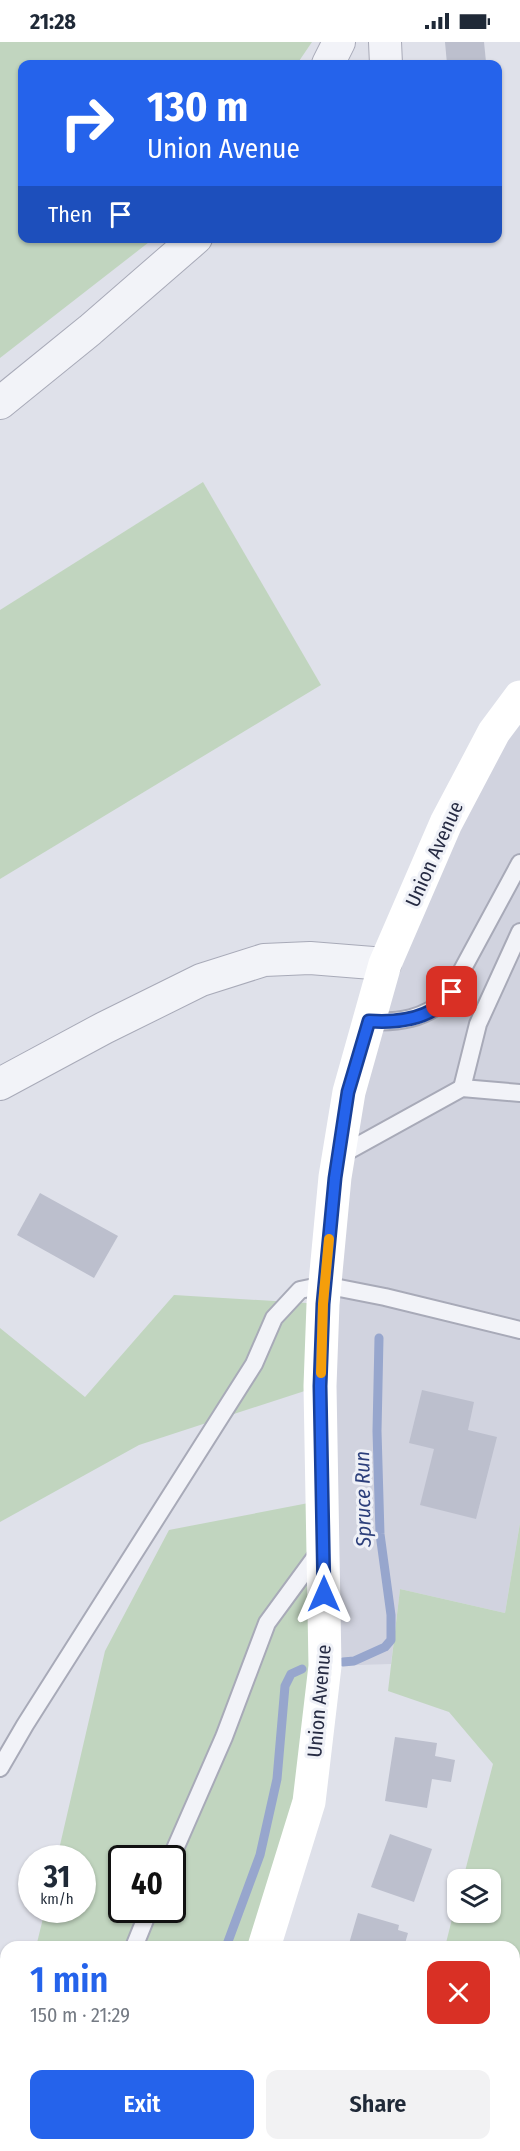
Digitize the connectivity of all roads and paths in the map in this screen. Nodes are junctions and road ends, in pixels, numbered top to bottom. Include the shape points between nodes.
1 (339, 42) edge
2 (385, 42) edge
3 (330, 60) edge
4 (386, 60) edge
5 (190, 243) edge
6 (0, 403) edge
7 (520, 697) edge
8 (520, 863) edge
9 (520, 932) edge
10 (385, 963) junction
11 (369, 1021) junction
12 (0, 1084) edge
13 (462, 1088) junction
14 (520, 1093) edge
15 (338, 1156) junction
16 (324, 1285) junction
17 (520, 1330) edge
18 (324, 1546) junction
19 (0, 1768) edge
20 (177, 1845) edge
21 (144, 1923) edge
22 (136, 1941) edge
23 (266, 1941) edge

1 - 3 street
2 - 4 street
5 - 6 street
7 - 10 street, Union Avenue via 494,732 446,823
8 - 11 lane via 447,998 416,1017
9 - 13 lane via 478,1024
10 - 11 street, Union Avenue
10 - 12 street via 310,958 264,960 201,980
11 - 15 street, Union Avenue via 348,1092
13 - 14 lane
13 - 15 lane
15 - 16 street, Union Avenue
16 - 17 lane
16 - 18 street, Union Avenue via 320,1386
16 - 19 lane via 300,1290 274,1318 254,1364
18 - 20 lane via 267,1623 224,1737
18 - 23 street, Union Avenue via 325,1666 309,1802
21 - 22 lane

